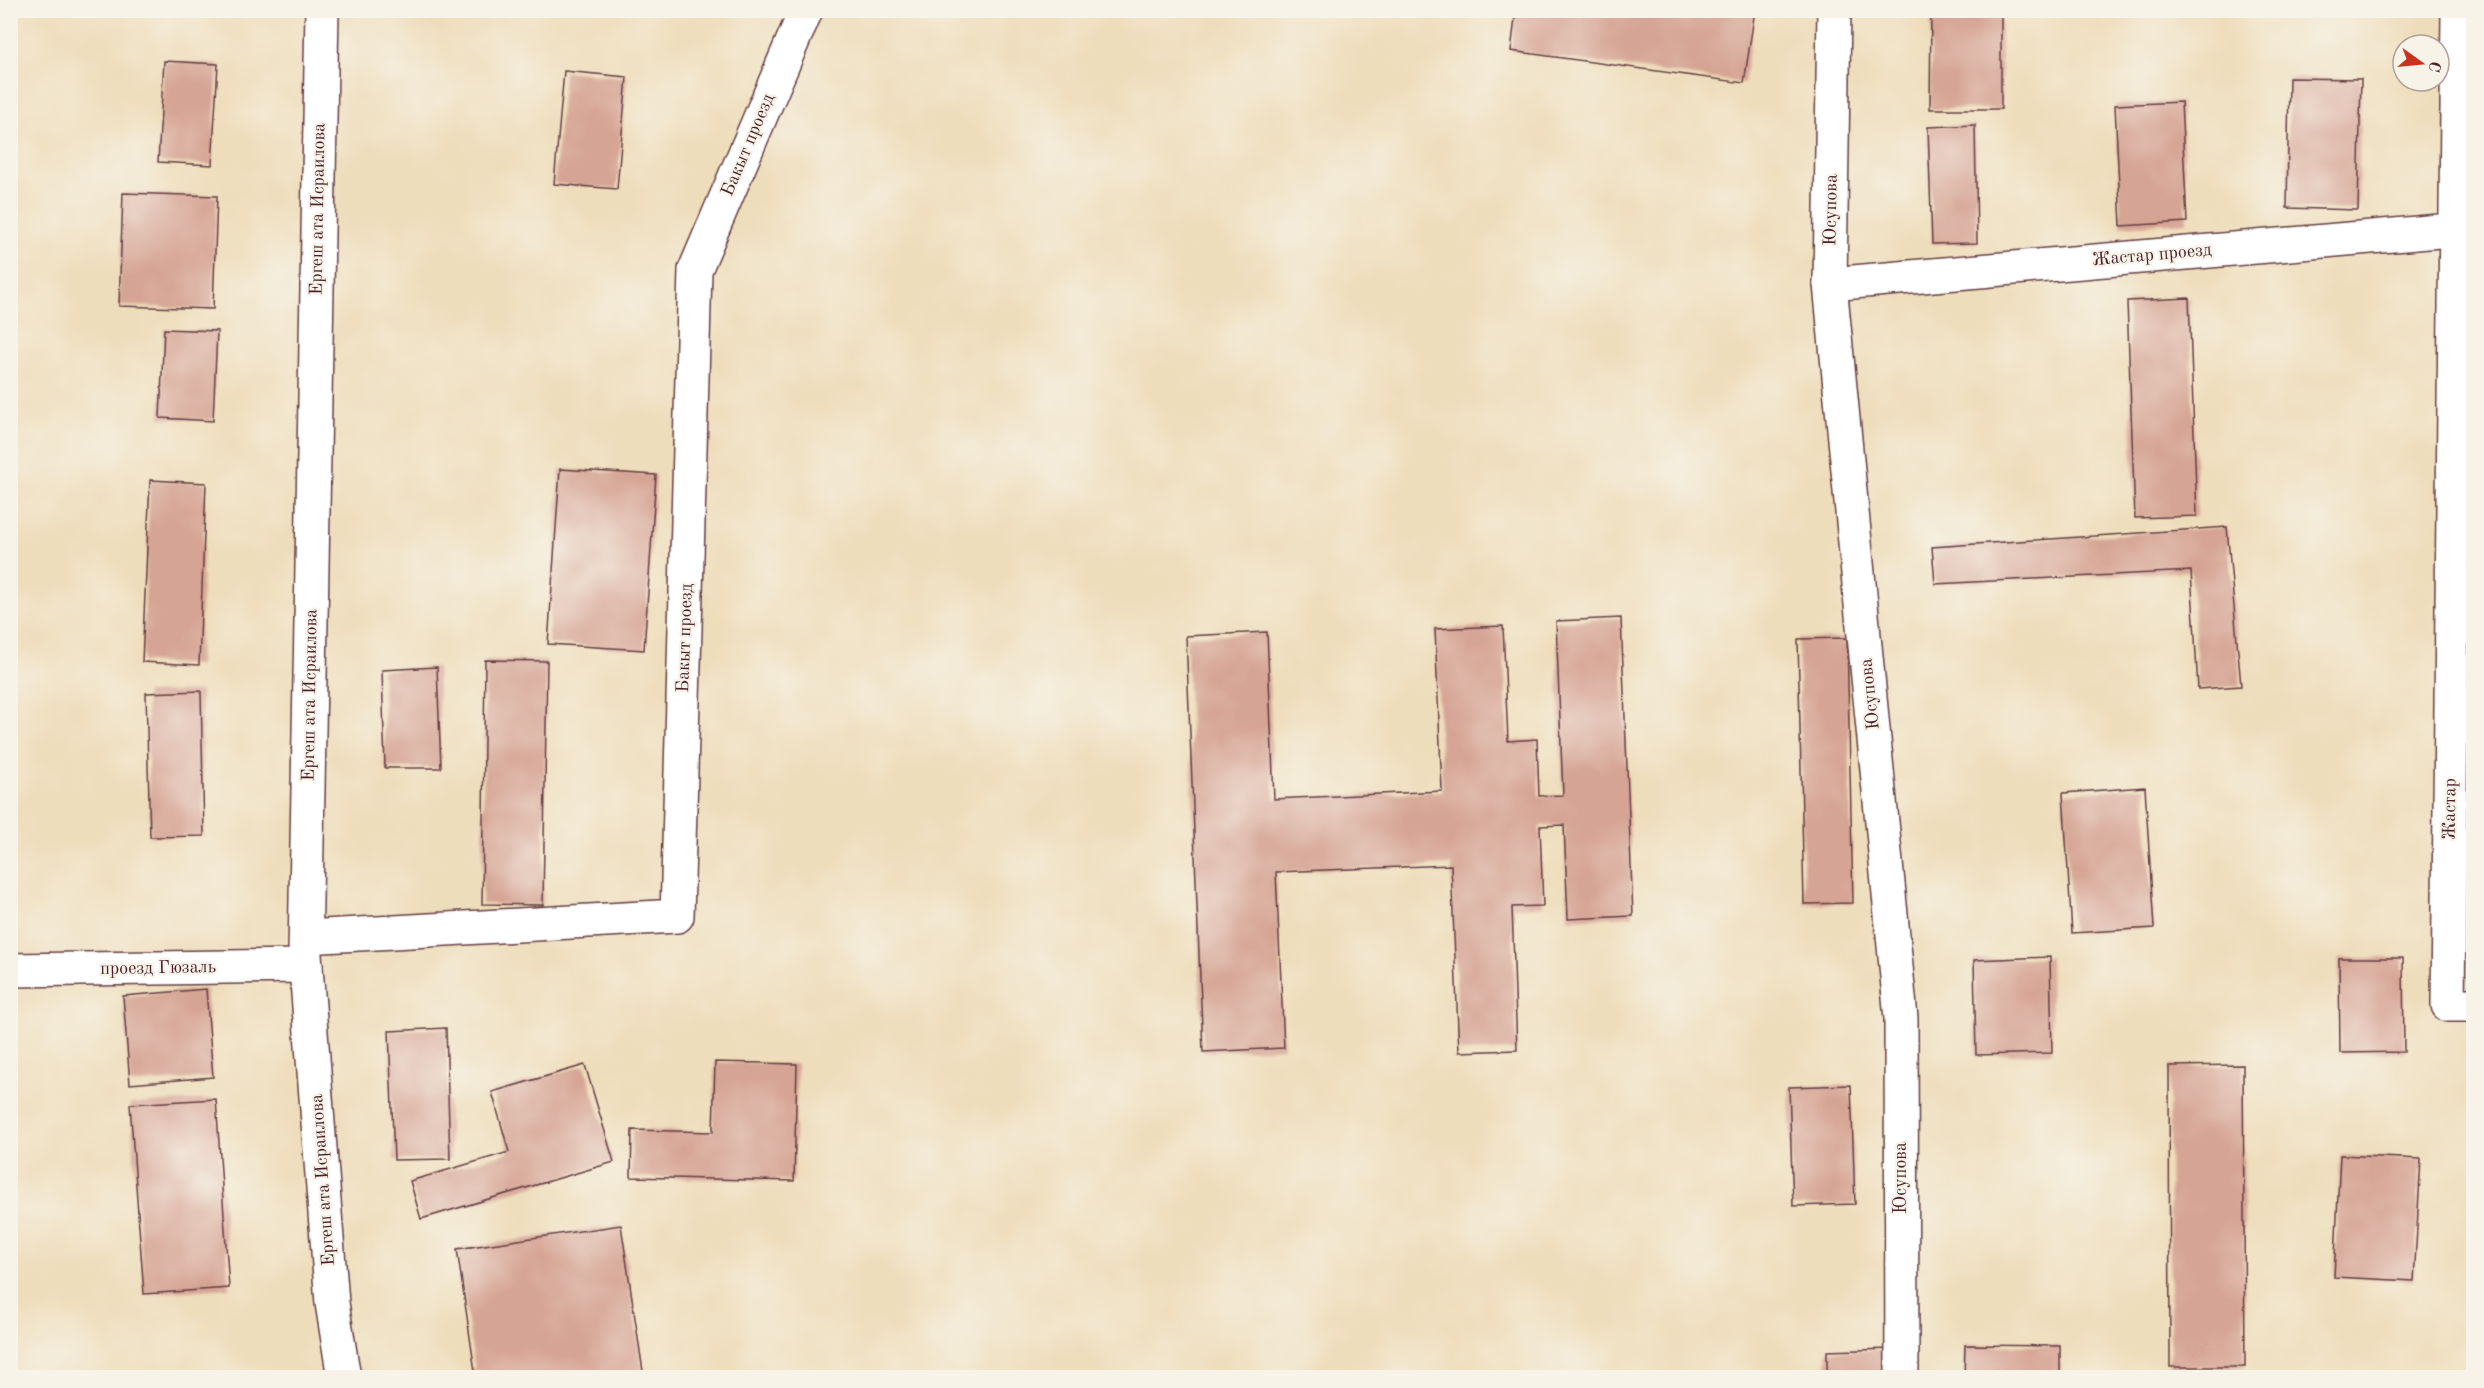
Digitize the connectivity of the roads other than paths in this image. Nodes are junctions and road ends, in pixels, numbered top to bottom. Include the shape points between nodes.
1 (322, 10) edge
2 (806, 10) edge
3 (1834, 10) edge
4 (2458, 10) edge
5 (2465, 228) edge
6 (1830, 284) junction
7 (306, 952) junction
8 (10, 970) edge
9 (2474, 1005) edge
10 (344, 1377) edge
11 (1902, 1377) edge

1 - 7 street, Ергеш ата Исраилова
2 - 7 street, Бакыт проезд via 695,270 677,916
3 - 6 street, Юсупова
4 - 5 street, Жастар
5 - 6 street, Жастар проезд
5 - 9 street, Жастар via 2448,1005
6 - 11 street, Юсупова via 1901,1018
7 - 8 street, проезд Гюзаль
7 - 10 street, Ергеш ата Исраилова via 332,1303

